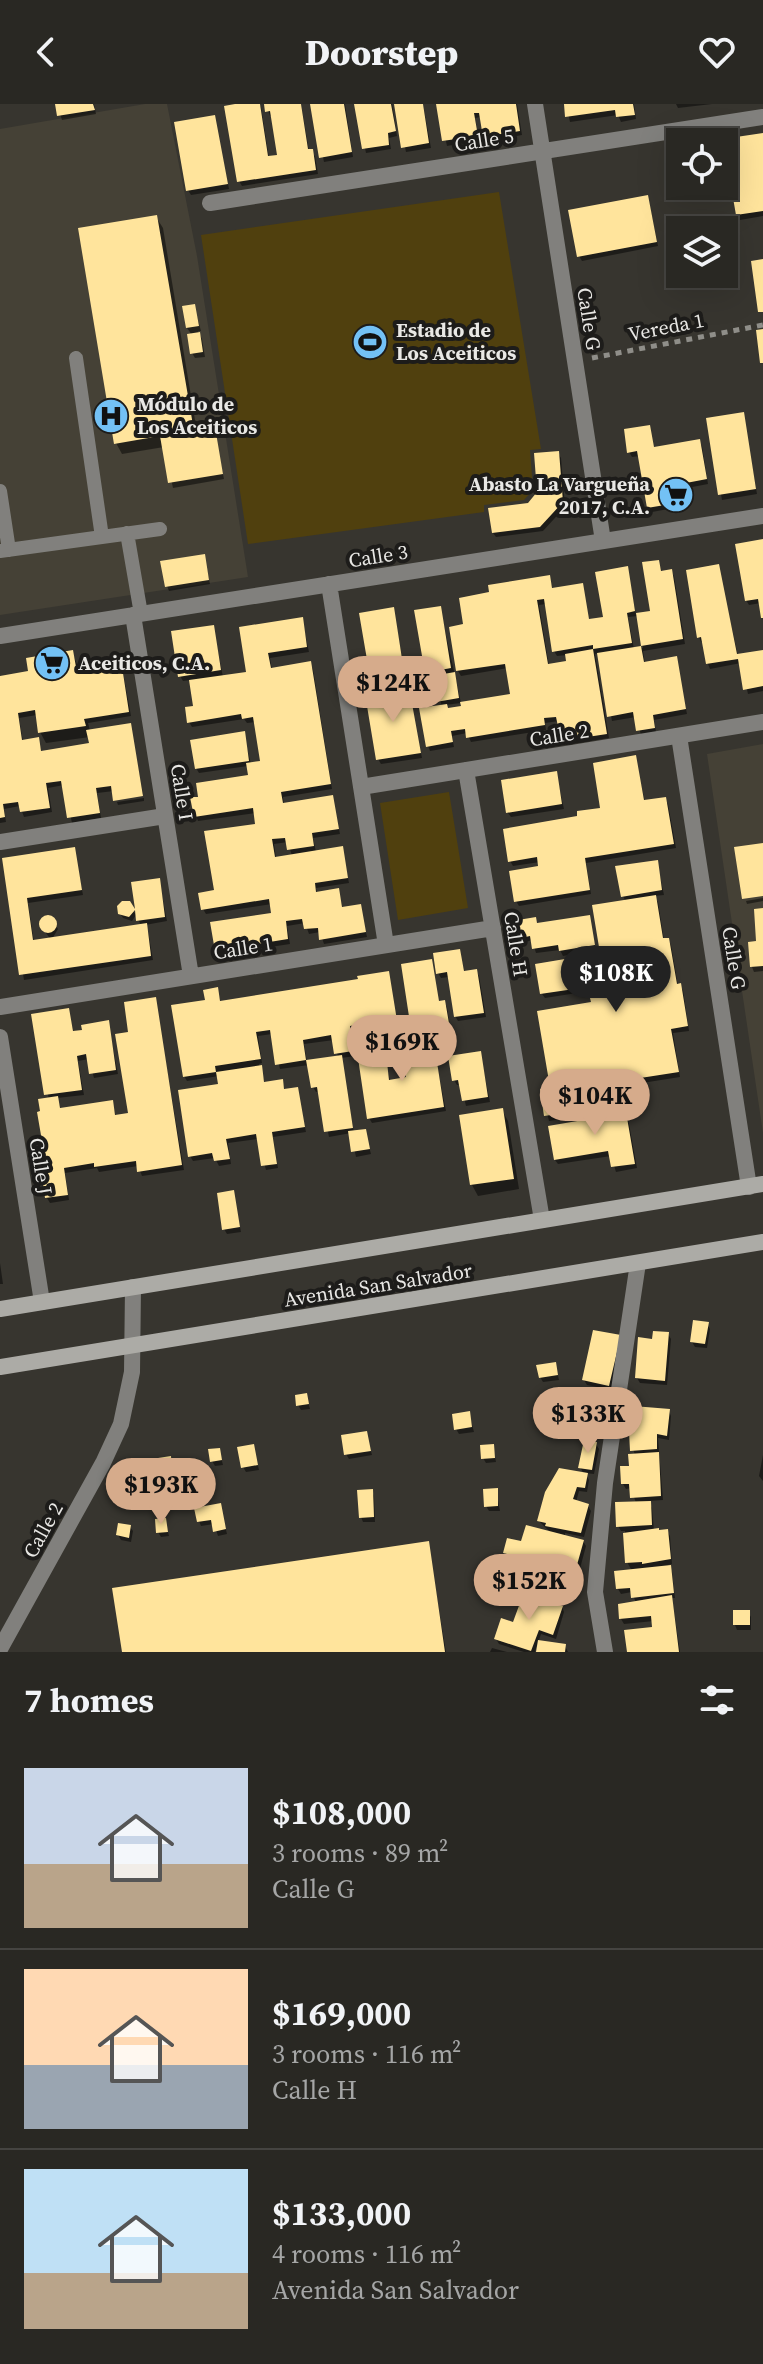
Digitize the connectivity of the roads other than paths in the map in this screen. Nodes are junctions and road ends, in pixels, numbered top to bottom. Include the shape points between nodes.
1 (535, 104) edge
2 (763, 117) edge
3 (542, 151) junction
4 (210, 203) dead end
5 (76, 358) dead end
6 (0, 491) edge
7 (763, 516) edge
8 (160, 529) dead end
9 (127, 533) junction
10 (102, 537) junction
11 (603, 541) junction
12 (4, 551) edge
13 (329, 584) junction
14 (137, 614) junction
15 (0, 636) edge
16 (763, 722) edge
17 (679, 736) junction
18 (466, 770) junction
19 (361, 787) junction
20 (165, 816) junction
21 (0, 842) edge
22 (493, 928) junction
23 (386, 945) junction
24 (191, 976) junction
25 (0, 1007) edge
26 (0, 1037) edge
27 (756, 1186) edge
28 (542, 1220) junction
29 (763, 1242) edge
30 (638, 1263) junction
31 (133, 1287) junction
32 (42, 1302) junction
33 (0, 1309) edge
34 (132, 1345) junction
35 (0, 1367) edge
36 (0, 1649) edge
37 (605, 1652) edge

1 - 3 street, Calle G
2 - 3 street, Calle 5
3 - 4 street, Calle 5
3 - 11 street, Calle G
5 - 10 lane
6 - 12 lane
7 - 11 street, Calle 3
8 - 9 lane
9 - 10 lane
9 - 14 lane
10 - 12 lane
11 - 13 street, Calle 3
13 - 14 street, Calle 3
13 - 19 street
14 - 15 street, Calle 3
14 - 20 street, Calle I
16 - 17 street, Calle 2
17 - 18 street, Calle 2
17 - 27 street, Calle G
18 - 19 street, Calle 2
18 - 22 street, Calle H
19 - 23 street
20 - 21 street
20 - 24 street, Calle I
22 - 23 street, Calle 1
22 - 28 street, Calle H
23 - 24 street, Calle 1
24 - 25 street, Calle 1
26 - 32 street, Calle J
27 - 28 street, Avenida San Salvador
28 - 31 street, Avenida San Salvador
29 - 30 street, Avenida San Salvador
30 - 34 street, Avenida San Salvador
30 - 37 street via 605,1483 595,1592
31 - 32 street, Avenida San Salvador
31 - 34 street, Calle 2
32 - 33 street, Avenida San Salvador
34 - 35 street, Avenida San Salvador
34 - 36 street, Calle 2 via 121,1424

